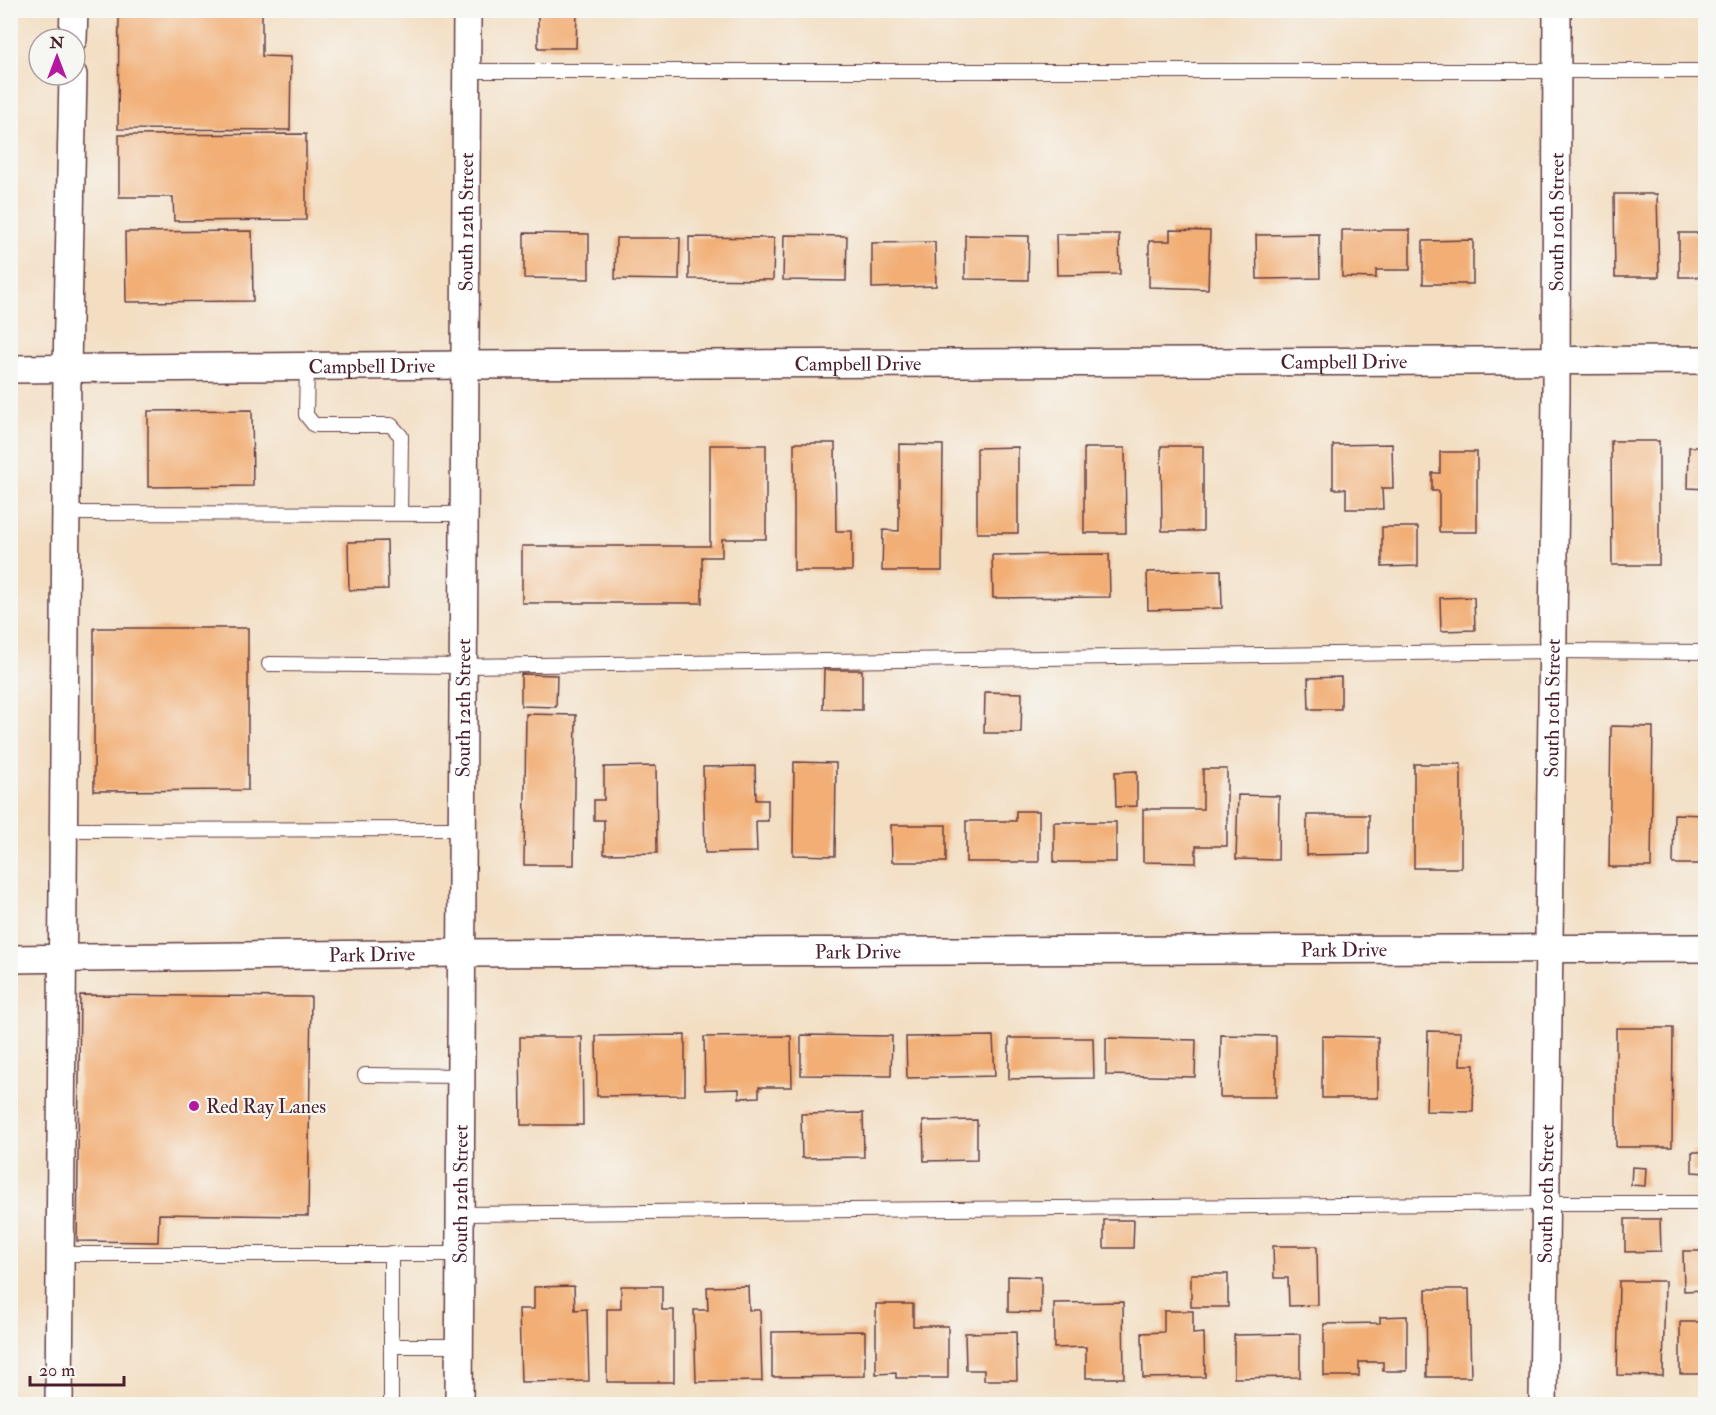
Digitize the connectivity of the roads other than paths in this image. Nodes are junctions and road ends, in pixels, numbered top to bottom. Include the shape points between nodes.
1 (74, 10) edge
2 (467, 10) edge
3 (1557, 10) edge
4 (73, 27) edge
5 (467, 71) junction
6 (1557, 71) junction
7 (1706, 71) edge
8 (73, 87) edge
9 (1556, 360) junction
10 (1706, 360) edge
11 (466, 365) junction
12 (307, 366) junction
13 (10, 369) edge
14 (67, 369) junction
15 (66, 513) junction
16 (400, 514) junction
17 (465, 514) junction
18 (1552, 651) junction
19 (1706, 652) edge
20 (269, 664) dead end
21 (464, 666) junction
22 (64, 830) junction
23 (463, 830) junction
24 (1548, 948) junction
25 (1706, 948) edge
26 (462, 952) junction
27 (10, 958) edge
28 (63, 958) junction
29 (365, 1075) dead end
30 (461, 1076) junction
31 (1546, 1203) junction
32 (1706, 1203) edge
33 (460, 1214) junction
34 (391, 1253) junction
35 (60, 1254) junction
36 (460, 1254) junction
37 (391, 1346) junction
38 (460, 1346) junction
39 (59, 1404) edge
40 (391, 1404) edge
41 (459, 1404) edge
42 (1543, 1404) edge

1 - 4 street
2 - 5 street, South 12th Street
3 - 6 street, South 10th Street
5 - 6 lane
5 - 11 street, South 12th Street
6 - 7 lane
6 - 9 street, South 10th Street
8 - 14 street
9 - 10 street, Campbell Drive
9 - 11 street, Campbell Drive
9 - 18 street, South 10th Street
11 - 12 street, Campbell Drive
11 - 17 street, South 12th Street
12 - 14 street, Campbell Drive
12 - 16 lane via 306,415 314,425 391,425 401,436
13 - 14 street, Campbell Drive
14 - 15 street
15 - 16 lane
15 - 22 street
16 - 17 lane
17 - 21 street, South 12th Street
18 - 19 lane
18 - 21 lane
18 - 24 street, South 10th Street
20 - 21 lane
21 - 23 street, South 12th Street
22 - 23 lane
22 - 28 street
23 - 26 street, South 12th Street
24 - 25 street, Park Drive
24 - 26 street, Park Drive
24 - 31 street, South 10th Street
26 - 28 street, Park Drive
26 - 30 street, South 12th Street
27 - 28 street, Park Drive
28 - 35 street
29 - 30 lane
30 - 33 street, South 12th Street
31 - 32 lane
31 - 33 lane
31 - 42 street, South 10th Street
33 - 36 street, South 12th Street
34 - 35 lane
34 - 36 lane
34 - 37 lane
35 - 39 street
36 - 38 street, South 12th Street
37 - 38 lane
37 - 40 lane
38 - 41 street, South 12th Street

